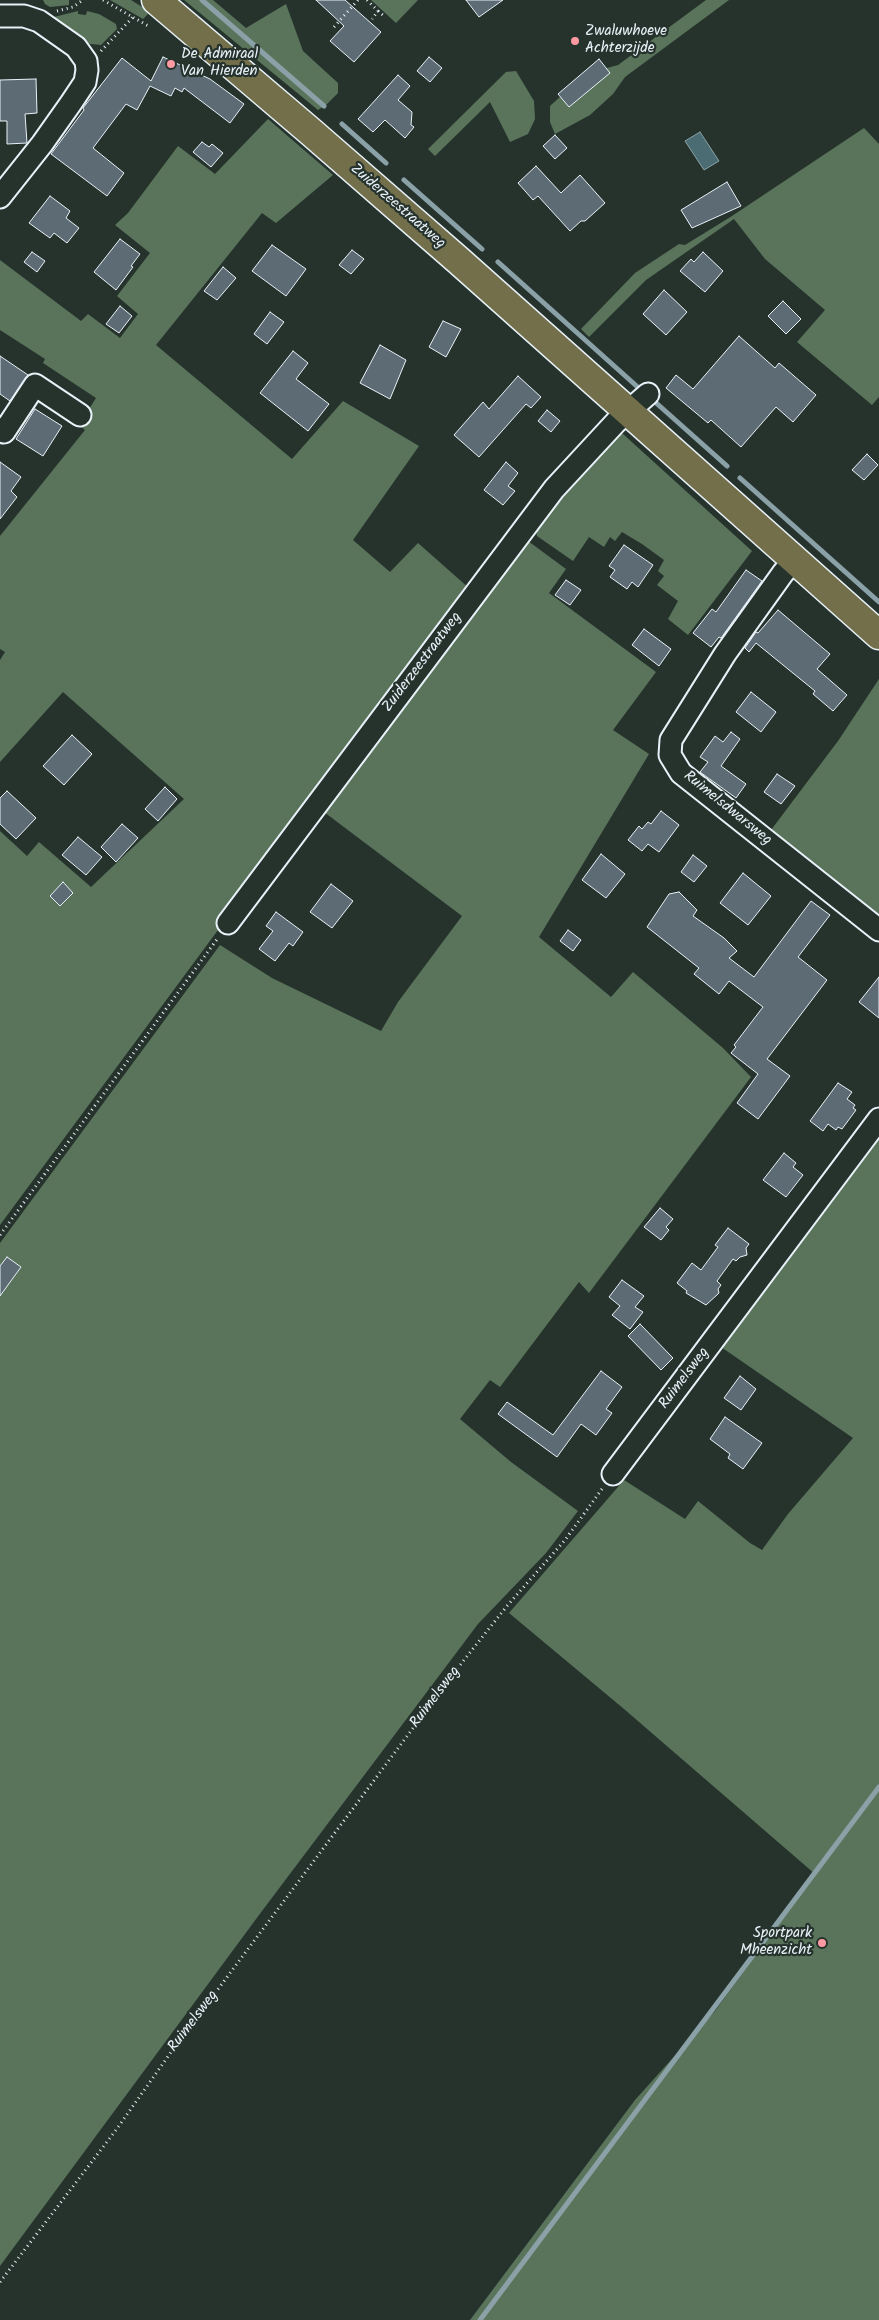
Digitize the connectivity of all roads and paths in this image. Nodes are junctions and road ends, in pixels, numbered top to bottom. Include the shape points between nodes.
1 (358, 0) edge
2 (366, 0) edge
3 (149, 6) edge
4 (28, 8) edge
5 (378, 11) junction
6 (0, 16) edge
7 (384, 16) dead end
8 (372, 18) dead end
9 (334, 27) dead end
10 (86, 61) junction
11 (0, 197) edge
12 (648, 394) dead end
13 (628, 412) junction
14 (80, 415) dead end
15 (0, 429) edge
16 (795, 559) junction
17 (879, 635) edge
18 (228, 923) joint
19 (879, 930) edge
20 (879, 1119) edge
21 (0, 1235) edge
22 (613, 1474) joint
23 (0, 2282) edge

1 - 9 path
2 - 5 path
3 - 10 path via 103,50
3 - 13 main road, Zuiderzeestraatweg via 205,40
4 - 6 street
4 - 10 street via 39,21 76,48
5 - 7 path
5 - 8 path
10 - 11 street via 86,76 76,96
12 - 13 street
13 - 16 main road, Zuiderzeestraatweg
13 - 18 street, Zuiderzeestraatweg via 554,489
14 - 15 street via 35,385 4,432
16 - 17 main road, Zuiderzeestraatweg
16 - 19 street, Ruimelsdwarsweg via 725,654 671,740 670,755 681,773
18 - 21 path
20 - 22 street, Ruimelsweg
22 - 23 path, Ruimelsweg via 565,1540 458,1668

